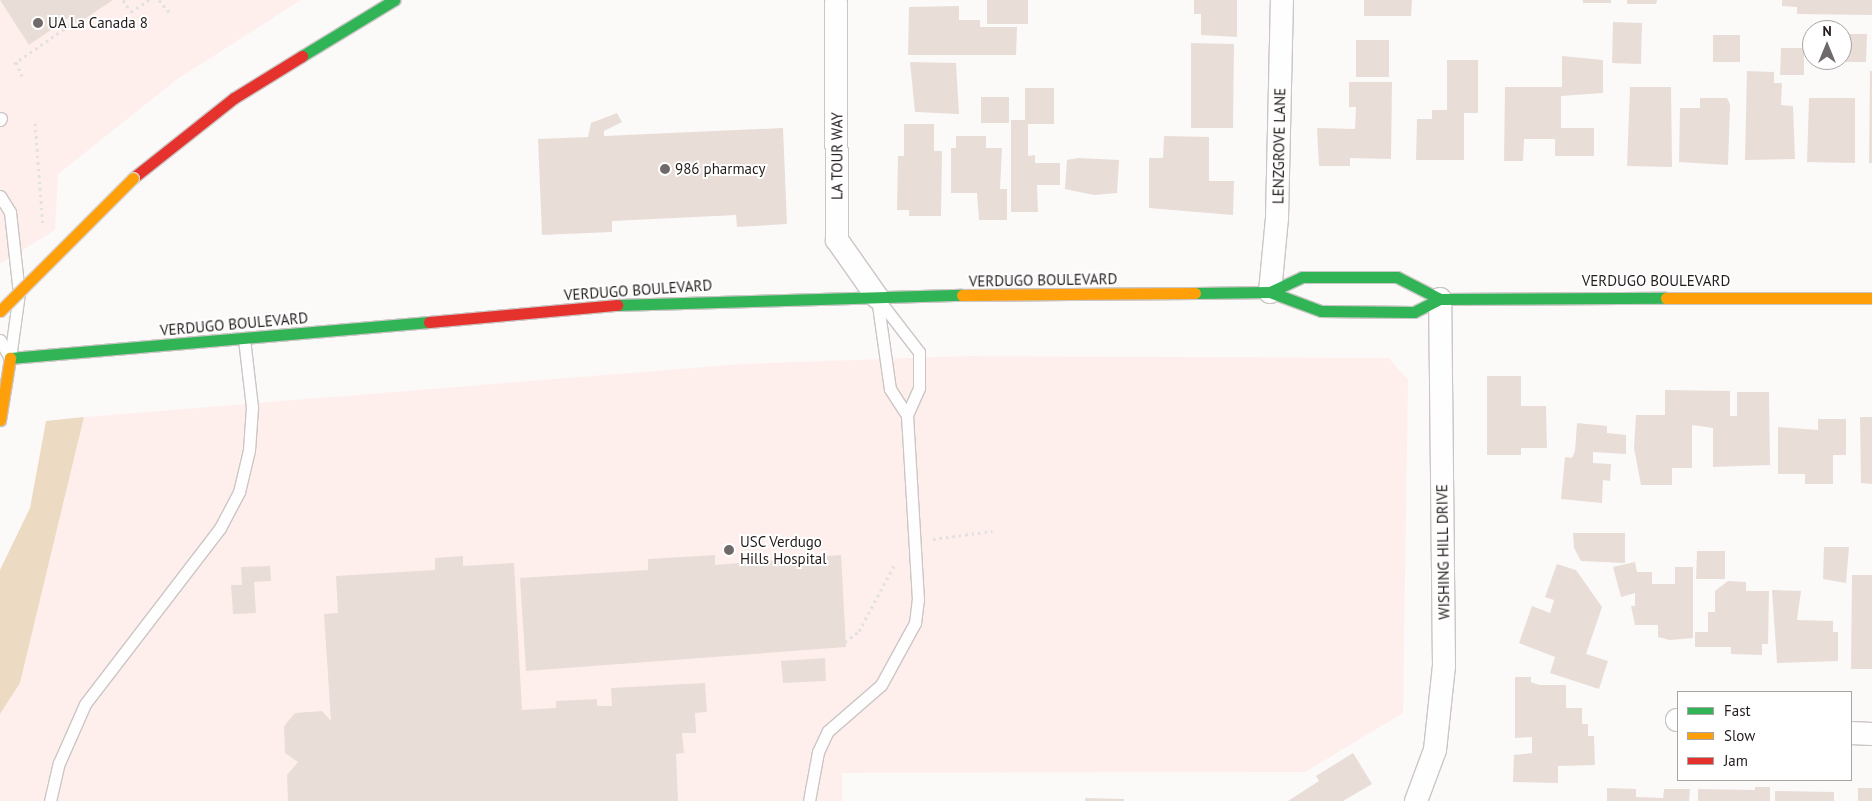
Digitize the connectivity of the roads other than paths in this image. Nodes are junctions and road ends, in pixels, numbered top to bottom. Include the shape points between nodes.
1 (394, 0) edge
2 (1282, 0) edge
3 (836, 3) dead end
4 (0, 196) edge
5 (1270, 292) junction
6 (877, 297) junction
7 (1440, 298) junction
8 (1872, 298) edge
9 (0, 311) edge
10 (244, 339) junction
11 (0, 340) edge
12 (10, 358) junction
13 (907, 415) junction
14 (0, 420) edge
15 (1852, 734) edge
16 (1872, 734) edge
17 (50, 801) edge
18 (810, 801) edge
19 (1416, 801) edge

1 - 9 main road, bridge via 234,98 133,178
2 - 5 street, LENZGROVE LANE via 1277,218
3 - 6 street, LA TOUR WAY via 837,240
4 - 12 lane via 10,212 19,292
5 - 6 main road, VERDUGO BOULEVARD
5 - 7 main road, VERDUGO BOULEVARD via 1321,311 1414,312
5 - 7 main road, VERDUGO BOULEVARD via 1302,277 1397,277
6 - 10 main road, VERDUGO BOULEVARD via 656,302
6 - 13 lane via 890,389
6 - 13 lane via 919,352 919,388
7 - 8 main road, VERDUGO BOULEVARD
7 - 19 street, WISHING HILL DRIVE via 1444,666 1435,750
10 - 12 main road, VERDUGO BOULEVARD
10 - 17 lane via 252,407 249,450 239,492 220,528 85,704 59,763
11 - 12 lane
12 - 14 main road
13 - 18 lane via 918,600 915,623 881,685 828,731 818,752
15 - 16 street

